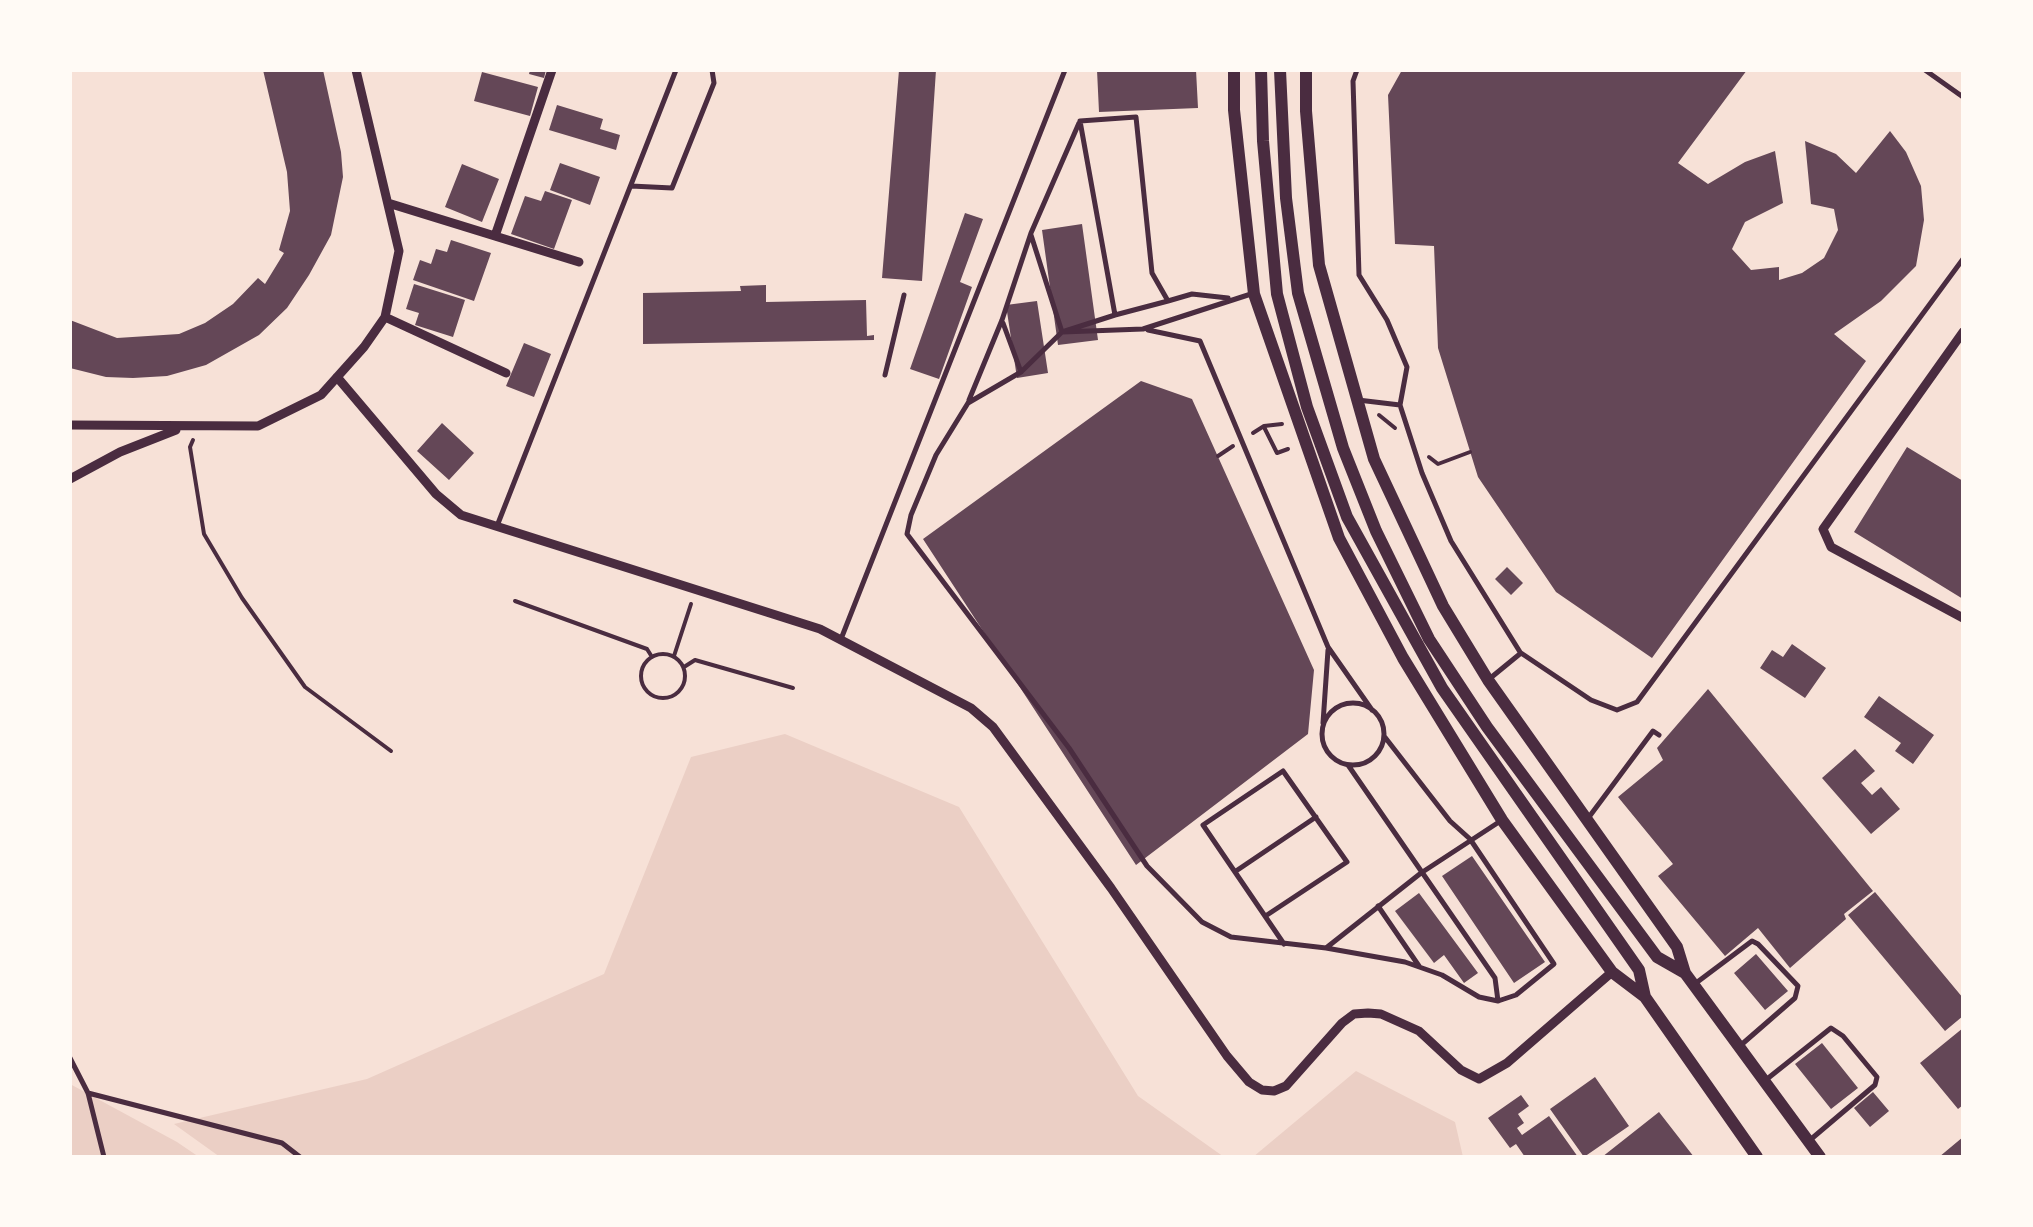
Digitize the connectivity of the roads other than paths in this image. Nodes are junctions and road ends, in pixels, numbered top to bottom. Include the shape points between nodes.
1 (356, 70) edge
2 (552, 70) edge
3 (676, 70) edge
4 (712, 70) edge
5 (1065, 70) edge
6 (1234, 70) edge
7 (1261, 70) edge
8 (1280, 70) edge
9 (1306, 70) edge
10 (1356, 70) edge
11 (1925, 70) edge
12 (1963, 97) edge
13 (1080, 121) junction
14 (631, 186) junction
15 (388, 203) junction
16 (1031, 233) junction
17 (495, 236) junction
18 (1963, 259) edge
19 (578, 262) dead end
20 (1254, 294) junction
21 (904, 295) dead end
22 (1236, 298) junction
23 (1168, 302) junction
24 (1115, 315) junction
25 (385, 317) junction
26 (1002, 320) junction
27 (1143, 329) junction
28 (1062, 332) junction
29 (1963, 332) edge
30 (1021, 372) junction
31 (506, 373) dead end
32 (885, 375) dead end
33 (337, 377) junction
34 (1355, 400) junction
35 (968, 403) junction
36 (1400, 404) junction
37 (70, 425) edge
38 (117, 426) junction
39 (184, 427) junction
40 (120, 452) junction
41 (70, 479) edge
42 (496, 526) junction
43 (1963, 618) edge
44 (841, 639) junction
45 (1328, 646) junction
46 (1521, 653) junction
47 (1488, 680) junction
48 (1372, 710) junction
49 (1323, 726) junction
50 (1659, 735) dead end
51 (1384, 736) junction
52 (1348, 765) junction
53 (1316, 817) junction
54 (1502, 820) junction
55 (1587, 820) junction
56 (1470, 840) junction
57 (1236, 871) junction
58 (1422, 873) junction
59 (1378, 906) junction
60 (1267, 915) junction
61 (1284, 944) junction
62 (1326, 948) junction
63 (1421, 968) junction
64 (1612, 972) junction
65 (1689, 979) junction
66 (1645, 997) junction
67 (1498, 1001) junction
68 (1740, 1046) junction
69 (70, 1058) edge
70 (1764, 1080) junction
71 (88, 1093) junction
72 (1808, 1141) junction
73 (104, 1157) edge
74 (300, 1157) edge
75 (1757, 1157) edge
76 (1820, 1157) edge

1 - 15 street
2 - 17 street
3 - 14 lane
4 - 14 lane via 714,83 672,188
5 - 44 lane
6 - 20 main road
7 - 66 main road via 1277,294 1307,406 1348,517 1442,688 1639,970
8 - 65 main road via 1298,293 1343,448 1376,531 1429,640 1487,727 1657,957
9 - 34 main road via 1318,265
10 - 36 lane via 1359,275 1407,368
11 - 12 lane
13 - 16 lane
13 - 23 lane via 1136,117 1152,272
13 - 24 lane
14 - 42 lane
15 - 17 street
15 - 25 street via 398,251
16 - 26 lane
16 - 28 lane
17 - 19 street
18 - 46 lane via 1637,702 1617,710 1590,700
20 - 22 lane
20 - 54 main road via 1339,538 1402,658
21 - 32 lane
22 - 23 lane via 1192,294
22 - 27 lane
23 - 24 lane
24 - 28 lane
25 - 31 street
25 - 33 street
26 - 30 lane
26 - 35 lane
27 - 28 lane
27 - 45 lane via 1200,341
28 - 30 lane
29 - 43 street via 1824,529 1831,546
30 - 35 lane
33 - 39 street via 321,395 258,426
33 - 42 street via 436,494 461,515
34 - 36 lane
34 - 47 main road via 1374,459 1443,606
35 - 61 lane via 936,455 907,534 1069,748 1148,866 1202,922 1231,937
36 - 46 lane via 1451,541
37 - 38 street
38 - 39 street
38 - 40 street via 130,434
39 - 40 street
40 - 41 street
42 - 44 street
44 - 64 street via 971,708 992,726 1227,1056 1262,1090 1286,1086 1342,1023 1368,1013 1420,1031 1479,1078
45 - 48 lane
45 - 49 lane
46 - 47 lane
47 - 55 main road
48 - 49 lane via 1343,705
48 - 51 lane
49 - 52 lane via 1324,747
50 - 55 lane via 1654,731
51 - 52 lane via 1376,755
51 - 56 lane
52 - 58 lane
53 - 57 lane
53 - 57 lane via 1283,772 1203,825
53 - 60 lane via 1348,862
54 - 56 lane
54 - 64 main road
55 - 65 main road via 1677,947
56 - 58 lane
56 - 67 lane via 1554,964
57 - 60 lane
58 - 59 lane
58 - 67 lane via 1495,978
59 - 62 lane
59 - 63 lane
60 - 61 lane
61 - 62 lane
62 - 63 lane
63 - 67 lane
64 - 66 main road
65 - 68 main road
65 - 68 lane via 1752,941 1798,986 1796,998
66 - 75 main road
68 - 70 main road
69 - 71 lane
70 - 72 main road
70 - 72 lane via 1831,1028 1877,1077 1876,1085
71 - 73 lane
71 - 74 lane via 282,1144
72 - 76 main road

